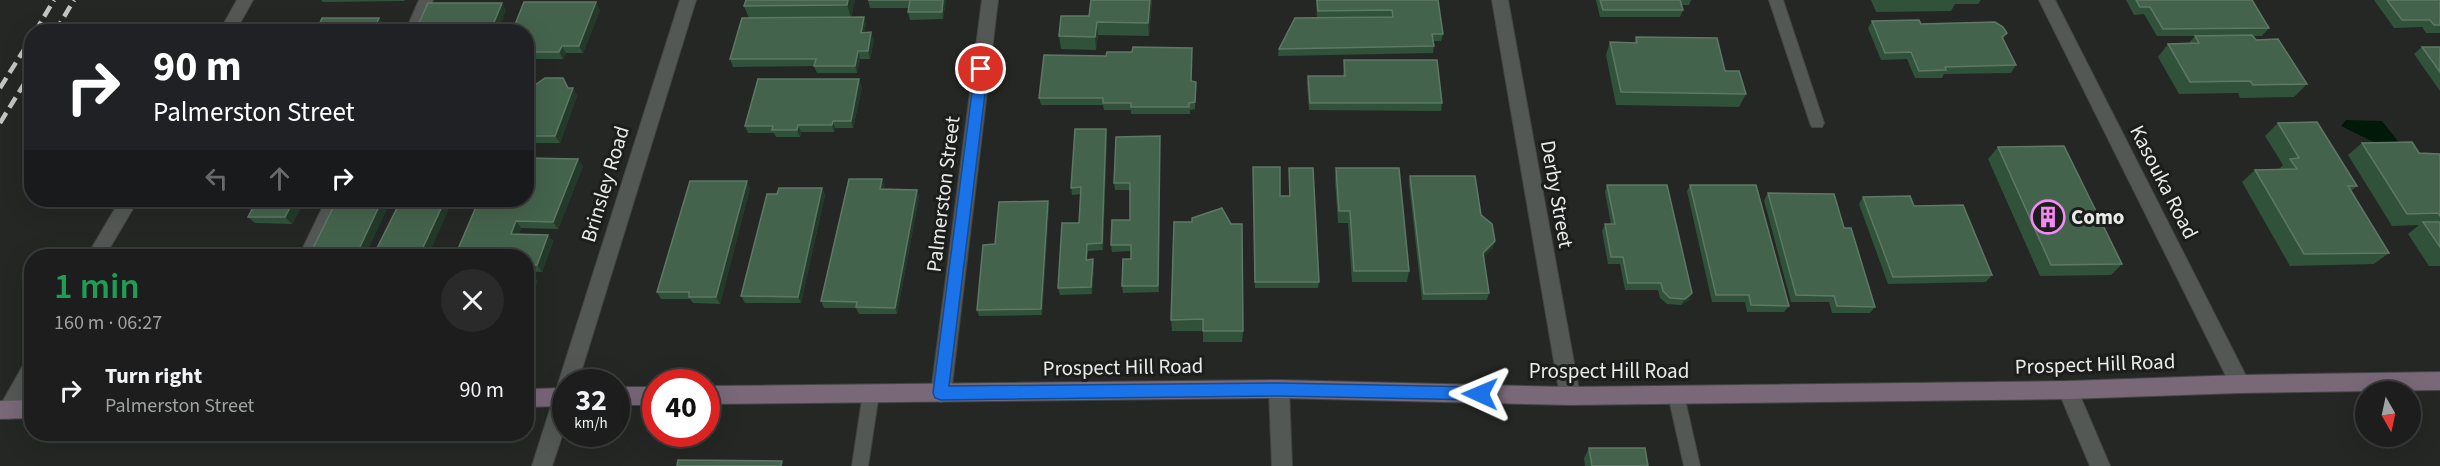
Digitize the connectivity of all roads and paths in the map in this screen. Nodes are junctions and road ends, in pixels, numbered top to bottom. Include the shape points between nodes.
1 (245, 0) edge
2 (426, 0) edge
3 (688, 0) edge
4 (990, 0) edge
5 (1500, 0) edge
6 (1776, 0) edge
7 (2047, 0) edge
8 (231, 24) edge
9 (415, 24) edge
10 (1817, 123) dead end
11 (125, 207) edge
12 (330, 207) edge
13 (100, 249) edge
14 (309, 249) edge
15 (573, 369) edge
16 (24, 380) edge
17 (2440, 381) edge
18 (2240, 384) junction
19 (1279, 390) junction
20 (2068, 390) junction
21 (871, 393) junction
22 (941, 393) junction
23 (552, 394) edge
24 (720, 395) edge
25 (1676, 395) junction
26 (1570, 396) junction
27 (534, 397) edge
28 (24, 409) edge
29 (4, 410) edge
30 (552, 435) edge
31 (542, 466) edge
32 (860, 466) edge
33 (1282, 466) edge
34 (1692, 466) edge
35 (2100, 466) edge

1 - 8 street
2 - 9 lane
3 - 15 street, Brinsley Road
4 - 22 street, Palmerston Street
5 - 26 street, Derby Street
6 - 10 lane
7 - 18 street, Kasouka Road
11 - 13 street
12 - 14 lane
16 - 29 street
17 - 18 street, Prospect Hill Road
18 - 20 street, Prospect Hill Road
19 - 22 street, Prospect Hill Road
19 - 26 street, Prospect Hill Road
19 - 33 street
20 - 25 street, Prospect Hill Road
20 - 35 street
21 - 22 street, Prospect Hill Road
21 - 24 street, Prospect Hill Road
21 - 32 lane
23 - 27 street
25 - 26 street, Prospect Hill Road
25 - 34 lane
28 - 29 street
30 - 31 street, Brinsley Road

